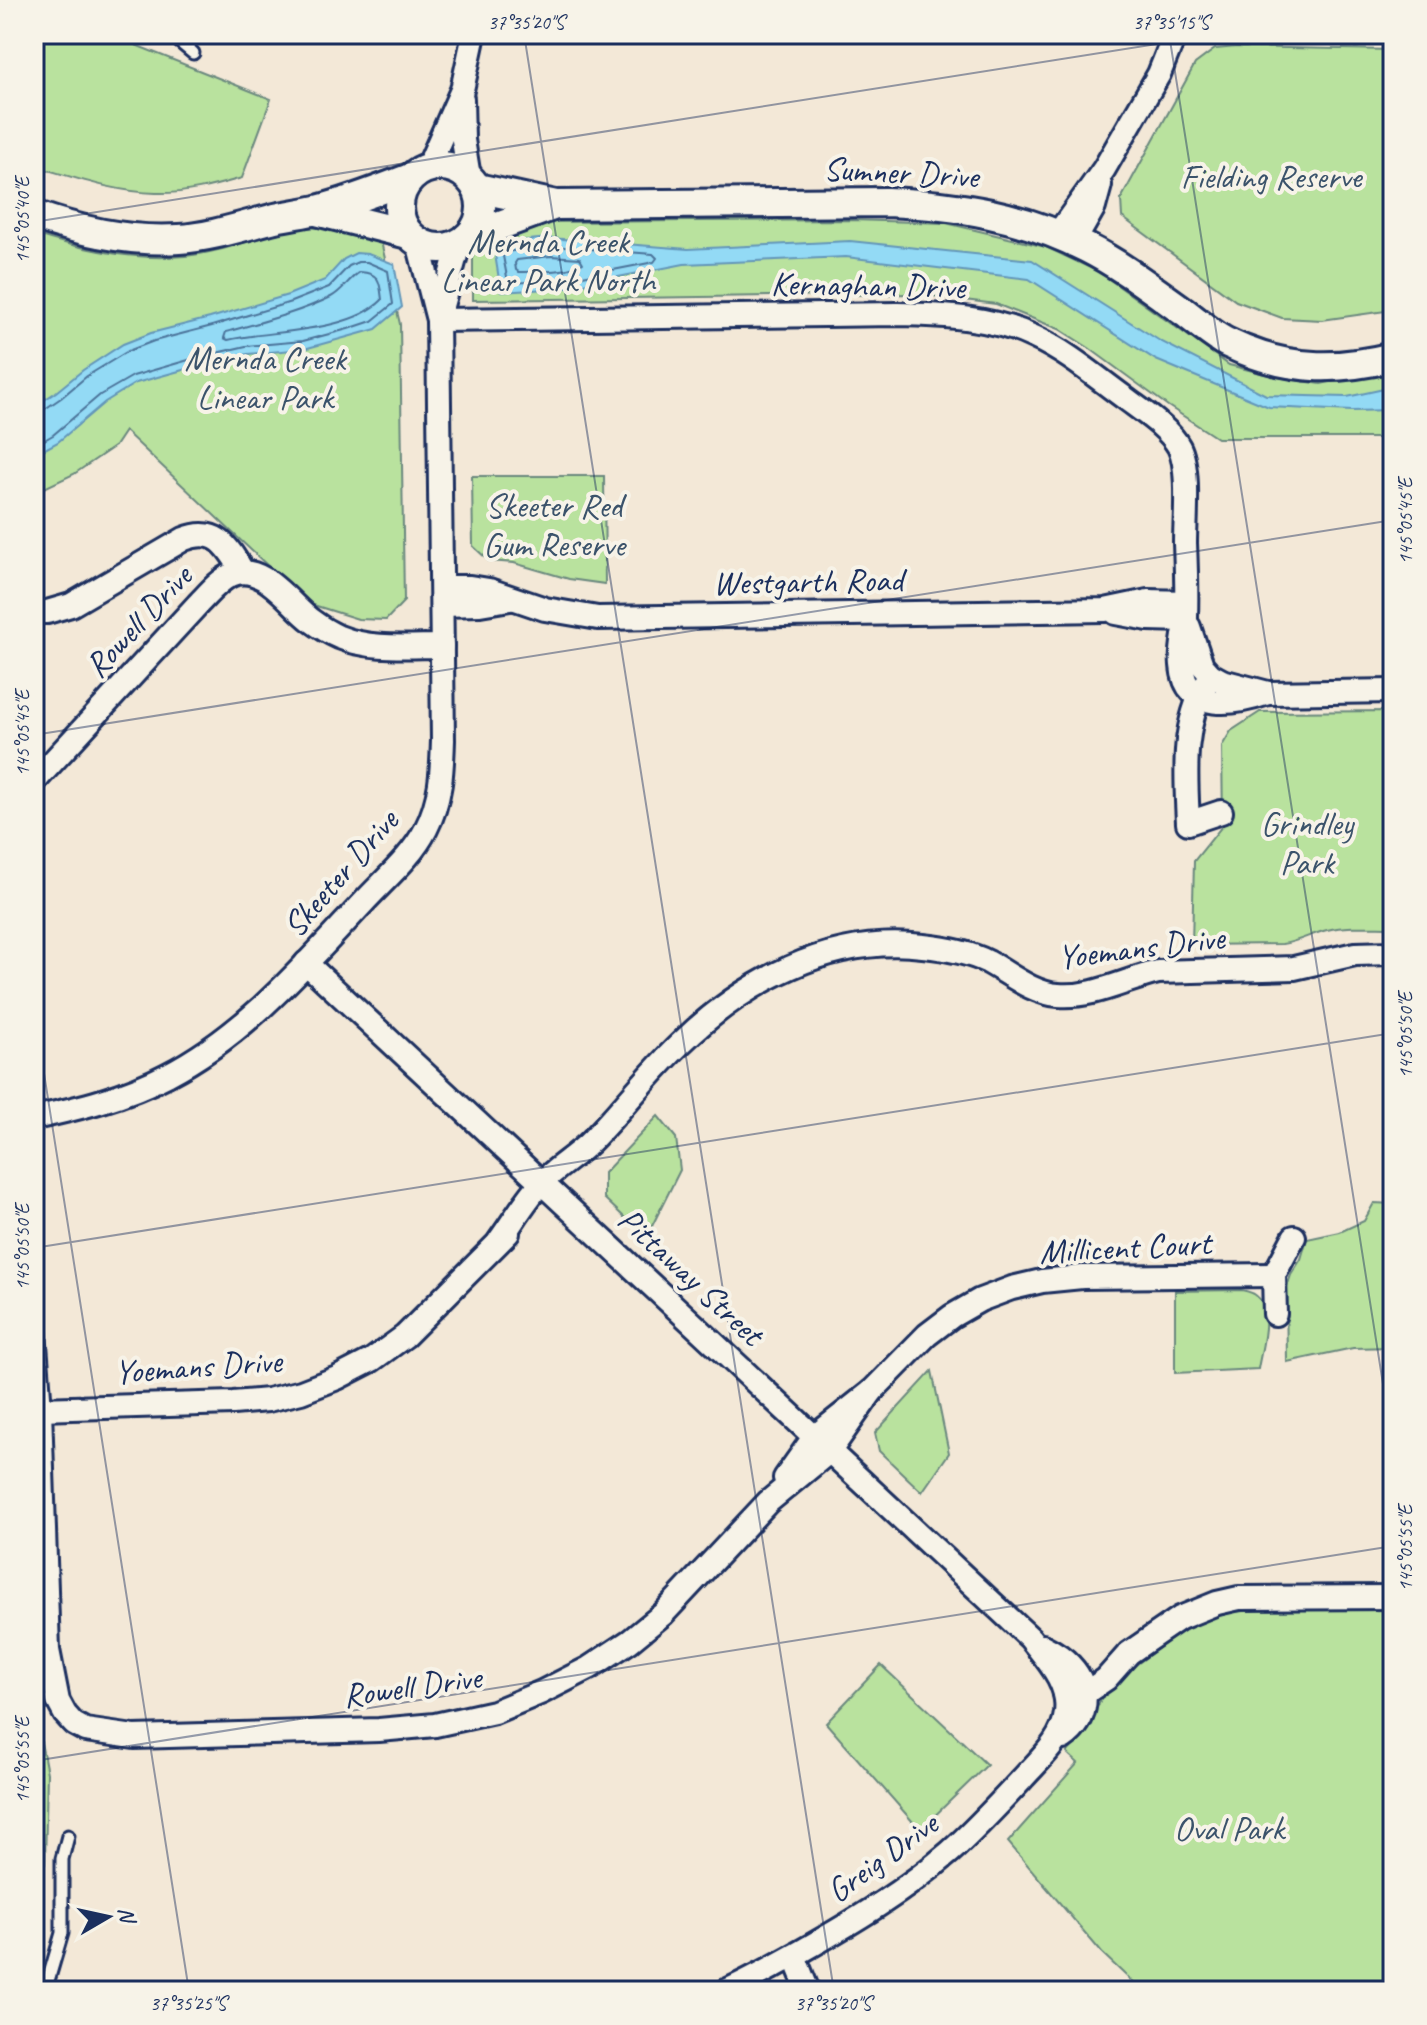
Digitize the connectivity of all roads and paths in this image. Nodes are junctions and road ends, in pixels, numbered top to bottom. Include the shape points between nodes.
1 (176, 34) edge
2 (474, 34) edge
3 (1175, 34) edge
4 (193, 53) dead end
5 (462, 90) junction
6 (419, 172) junction
7 (473, 183) junction
8 (556, 205) junction
9 (315, 210) junction
10 (34, 215) edge
11 (413, 238) junction
12 (1065, 238) junction
13 (463, 240) junction
14 (438, 320) junction
15 (1393, 357) edge
16 (243, 572) junction
17 (442, 596) junction
18 (1186, 611) junction
19 (34, 612) edge
20 (442, 646) junction
21 (1211, 675) junction
22 (1393, 691) edge
23 (1268, 693) junction
24 (1199, 696) junction
25 (34, 782) edge
26 (1221, 812) dead end
27 (1393, 953) edge
28 (306, 963) junction
29 (34, 1118) edge
30 (548, 1189) junction
31 (1294, 1237) dead end
32 (1274, 1275) junction
33 (1275, 1314) dead end
34 (34, 1331) edge
35 (40, 1409) junction
36 (822, 1444) junction
37 (1393, 1597) edge
38 (1076, 1688) junction
39 (68, 1836) dead end
40 (787, 1959) junction
41 (45, 1991) edge
42 (726, 1991) edge
43 (798, 1991) edge
44 (808, 1991) edge

1 - 4 lane
2 - 5 street
3 - 12 street via 1159,74
5 - 6 street
5 - 7 street via 463,140
6 - 7 street via 450,166
6 - 9 street
6 - 11 street via 402,188 399,199 402,224
7 - 8 street, Sumner Drive
7 - 13 street via 480,214
8 - 12 street, Sumner Drive via 926,204 986,212
8 - 13 street, Sumner Drive
9 - 10 street via 181,239 119,236
9 - 11 street
11 - 13 street via 445,248
11 - 14 street, Skeeter Drive
12 - 15 street, Sumner Drive via 1146,284 1223,341 1270,360 1312,367
13 - 14 street, Skeeter Drive
14 - 17 street, Skeeter Drive
14 - 18 street, Kernaghan Drive via 897,314 952,316 1034,337 1153,419 1179,446 1185,476
16 - 19 street via 224,543 195,534 71,605
16 - 20 street, Rowell Drive via 262,578 334,635 356,643
16 - 25 street, Rowell Drive via 221,581 198,604
17 - 18 street, Westgarth Road via 480,604 515,598 598,618 1105,610 1148,619
17 - 20 street, Skeeter Drive
18 - 21 street, Kernaghan Drive via 1196,653
18 - 24 street, Kernaghan Drive via 1182,669
20 - 28 street, Skeeter Drive via 442,777 437,805 405,857
21 - 23 street
21 - 24 street
22 - 23 street
23 - 24 street via 1225,703
24 - 26 street via 1187,740 1188,823
27 - 30 street, Yoemans Drive via 1355,954 1294,968 1158,972 1074,996 1034,989 985,960 943,948 874,944 831,952 789,967 715,1012
28 - 29 street, Skeeter Drive via 247,1021 166,1075 90,1105
28 - 30 street, Pittaway Street
30 - 35 street, Yoemans Drive via 405,1336 337,1378 268,1400
30 - 36 street, Pittaway Street
31 - 32 street
32 - 33 street
32 - 36 street, Millicent Court via 1082,1277 1012,1288 980,1300 927,1335
34 - 35 street, Rowell Drive
35 - 36 street, Rowell Drive via 48,1650 58,1701 85,1730 134,1737 435,1725 494,1712 542,1692 589,1668 663,1614
36 - 38 street, Pittaway Street via 1030,1638 1058,1676
37 - 38 street via 1264,1598 1196,1610 1129,1653 1106,1679
38 - 40 street, Greig Drive via 1064,1728 987,1818 899,1891
39 - 41 lane via 62,1859 62,1933
40 - 42 street, Greig Drive
40 - 43 street
40 - 44 street

